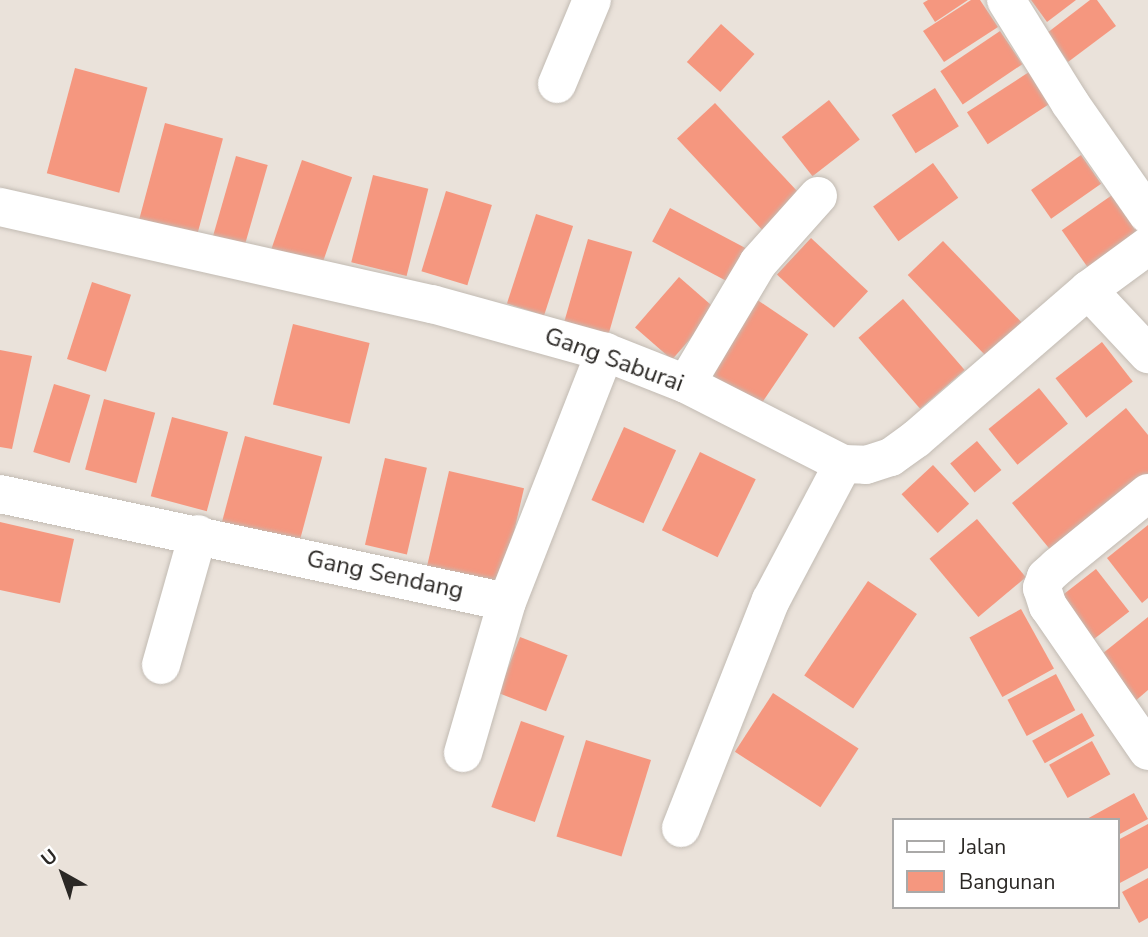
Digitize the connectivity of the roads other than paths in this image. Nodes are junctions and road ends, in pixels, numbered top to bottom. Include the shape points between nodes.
1 (592, 0) edge
2 (1006, 0) edge
3 (557, 84) dead end
4 (818, 196) dead end
5 (0, 207) edge
6 (1148, 215) edge
7 (1148, 246) edge
8 (1088, 290) junction
9 (605, 352) junction
10 (1148, 354) edge
11 (686, 384) junction
12 (843, 464) junction
13 (1148, 493) edge
14 (0, 494) edge
15 (198, 534) junction
16 (508, 602) junction
17 (161, 665) dead end
18 (1138, 710) edge
19 (1148, 751) edge
20 (463, 753) dead end
21 (681, 828) dead end

1 - 3 street
2 - 6 street
4 - 11 street via 758,263
5 - 9 street, Gang Saburai via 432,304
7 - 8 street
8 - 10 street
8 - 12 street via 891,457 866,465
9 - 11 street, Gang Saburai
9 - 16 street
11 - 12 street, Gang Saburai
12 - 21 street via 771,600
13 - 18 street via 1057,567 1042,589 1048,606
14 - 15 street, Gang Sendang
15 - 16 street, Gang Sendang
15 - 17 street
16 - 20 street
18 - 19 street

